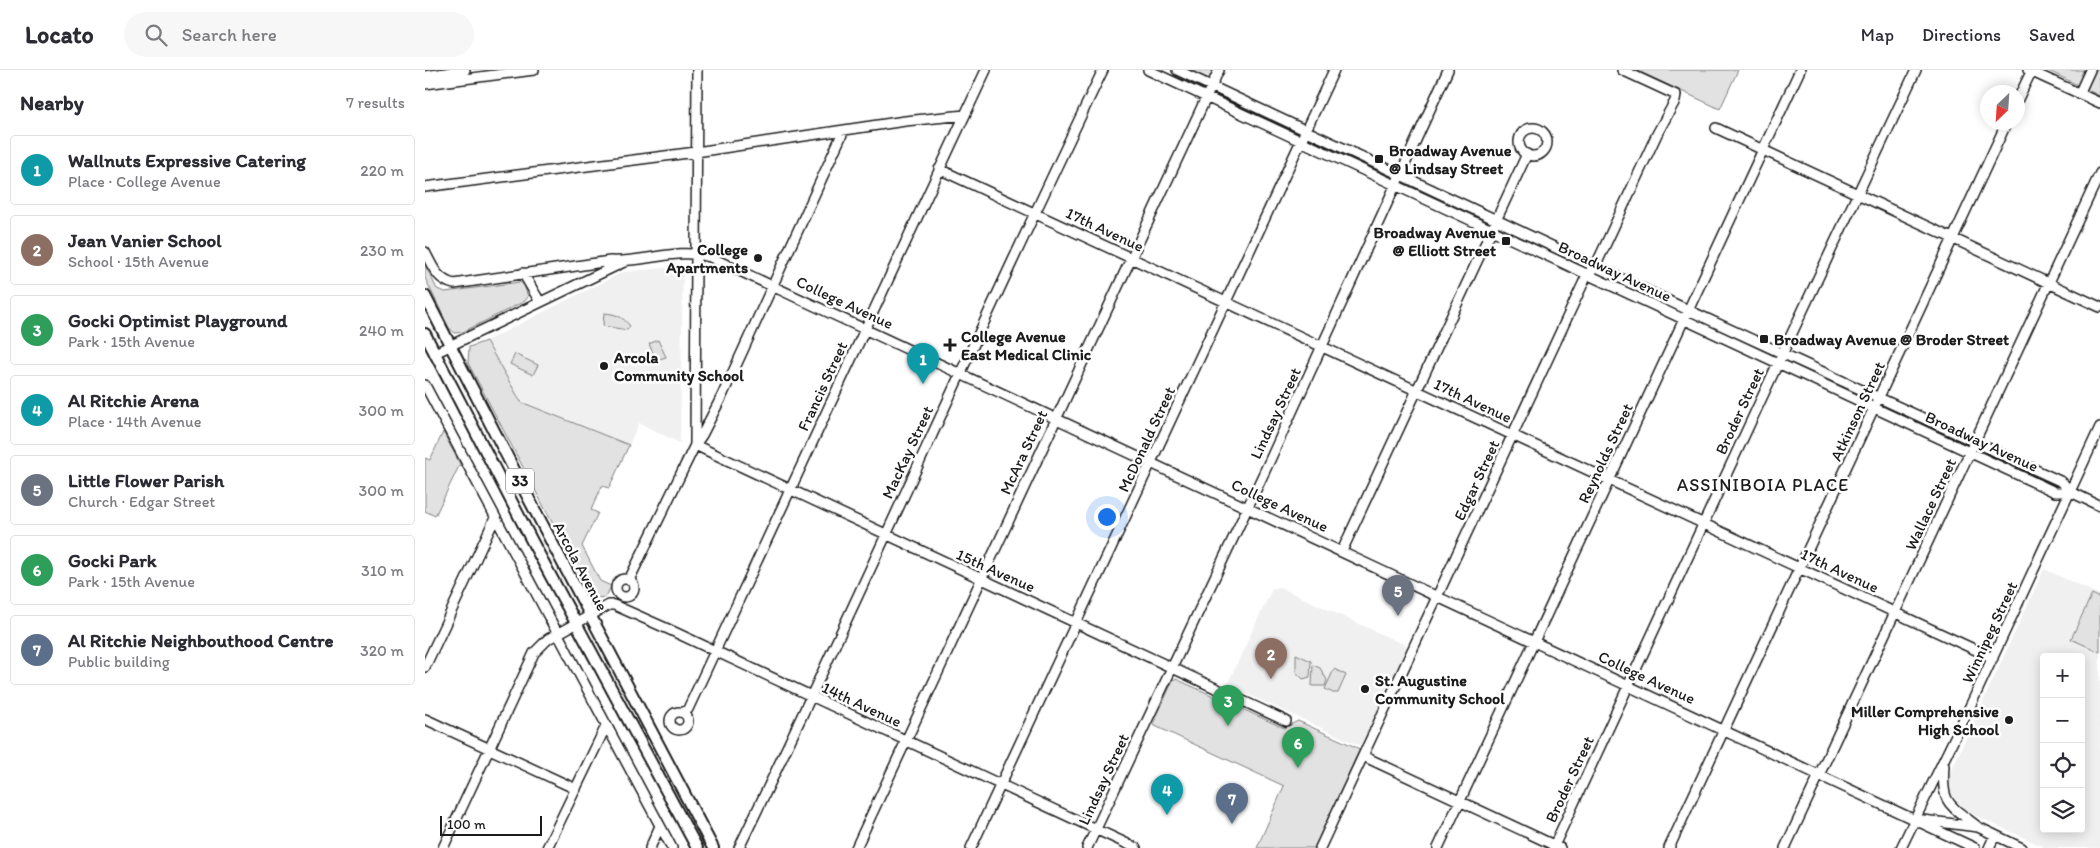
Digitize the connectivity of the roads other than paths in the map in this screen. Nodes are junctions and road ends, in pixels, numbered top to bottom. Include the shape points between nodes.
1 (465, 70) edge
2 (534, 70) edge
3 (697, 70) edge
4 (986, 70) edge
5 (1103, 70) edge
6 (1148, 70) edge
7 (1177, 70) edge
8 (1219, 70) edge
9 (1334, 70) edge
10 (1448, 70) edge
11 (1622, 70) edge
12 (1800, 70) edge
13 (1916, 70) edge
14 (2090, 70) edge
15 (2030, 71) edge
16 (428, 80) edge
17 (2024, 85) edge
18 (1212, 86) junction
19 (2079, 94) junction
20 (1206, 97) junction
21 (2100, 103) edge
22 (965, 115) junction
23 (1715, 128) dead end
24 (1306, 129) junction
25 (844, 130) junction
26 (2003, 130) edge
27 (1301, 142) junction
28 (1763, 150) junction
29 (696, 152) junction
30 (1527, 154) dead end
31 (939, 169) junction
32 (2100, 173) edge
33 (1401, 174) junction
34 (1395, 185) junction
35 (425, 187) edge
36 (1859, 194) junction
37 (1035, 213) junction
38 (1497, 219) junction
39 (1491, 230) junction
40 (1952, 238) junction
41 (425, 252) edge
42 (697, 253) junction
43 (1130, 258) junction
44 (625, 262) junction
45 (1595, 265) junction
46 (523, 273) junction
47 (1587, 275) junction
48 (2047, 282) junction
49 (773, 285) junction
50 (425, 296) edge
51 (540, 302) junction
52 (1226, 302) junction
53 (2100, 307) edge
54 (1688, 310) junction
55 (1684, 319) junction
56 (865, 328) junction
57 (425, 334) edge
58 (450, 346) junction
59 (1323, 347) junction
60 (435, 353) junction
61 (1783, 353) junction
62 (1778, 363) junction
63 (961, 373) junction
64 (425, 385) edge
65 (1418, 391) junction
66 (1879, 398) junction
67 (1875, 408) junction
68 (1056, 417) junction
69 (2100, 427) edge
70 (1513, 435) junction
71 (1975, 442) junction
72 (695, 445) junction
73 (1971, 452) junction
74 (1151, 462) junction
75 (1609, 479) junction
76 (790, 490) junction
77 (2071, 492) junction
78 (2100, 506) edge
79 (1248, 507) junction
80 (495, 518) junction
81 (1703, 523) junction
82 (885, 534) junction
83 (1342, 551) junction
84 (1800, 568) junction
85 (981, 578) junction
86 (629, 580) dead end
87 (1439, 596) junction
88 (1896, 612) junction
89 (591, 616) junction
90 (577, 623) junction
91 (1076, 623) junction
92 (556, 634) junction
93 (1534, 641) junction
94 (715, 651) junction
95 (1993, 658) junction
96 (425, 667) edge
97 (1172, 668) junction
98 (1629, 685) junction
99 (812, 697) junction
100 (683, 713) dead end
101 (425, 719) edge
102 (1286, 721) dead end
103 (606, 726) junction
104 (1725, 730) junction
105 (905, 740) junction
106 (489, 749) junction
107 (1363, 756) junction
108 (1944, 762) junction
109 (1820, 774) junction
110 (1001, 786) junction
111 (576, 789) junction
112 (1460, 801) junction
113 (1915, 819) junction
114 (660, 826) junction
115 (1978, 827) junction
116 (1095, 829) junction
117 (1995, 835) junction
118 (1556, 847) edge
119 (443, 848) edge
120 (547, 848) edge
121 (650, 848) edge
122 (672, 848) edge
123 (697, 848) edge
124 (713, 848) edge
125 (739, 848) edge
126 (856, 848) edge
127 (971, 848) edge
128 (1087, 848) edge
129 (1135, 848) edge
130 (1320, 848) edge
131 (1438, 848) edge
132 (1669, 848) edge
133 (1785, 848) edge
134 (1901, 848) edge
135 (1975, 848) edge
136 (1989, 848) edge
137 (2022, 848) edge

1 - 16 street
2 - 16 street
3 - 29 street
4 - 22 street, Francis Street
5 - 37 street, MacKay Street
6 - 20 street, Broadway Avenue
7 - 18 street, Broadway Avenue
8 - 18 street, McAra Street
9 - 24 street, McDonald Street
10 - 33 street, Lindsay Street
11 - 45 street, Edgar Street via 1676,95
12 - 28 street, Reynolds Street
13 - 36 street, Broder Street
14 - 19 street
15 - 17 street
15 - 19 street
18 - 20 street, McAra Street
18 - 24 street, Broadway Avenue
19 - 21 street
20 - 27 street, Broadway Avenue
20 - 43 street, McAra Street
22 - 25 street
22 - 31 street, Francis Street
23 - 28 street
24 - 27 street, McDonald Street
24 - 33 street, Broadway Avenue
25 - 29 street
25 - 49 street
26 - 40 street, Atkinson Street
27 - 34 street, Broadway Avenue
27 - 52 street, McDonald Street
28 - 36 street
28 - 54 street, Reynolds Street
29 - 35 street
29 - 42 street
30 - 38 street
31 - 37 street, 17th Avenue
31 - 56 street, Francis Street
32 - 48 street, Wallace Street
33 - 34 street, Lindsay Street
33 - 38 street, Broadway Avenue
34 - 39 street, Broadway Avenue
34 - 59 street, Lindsay Street
36 - 40 street
36 - 61 street, Broder Street
37 - 43 street, 17th Avenue
37 - 63 street, MacKay Street
38 - 39 street
38 - 45 street, Broadway Avenue
39 - 47 street, Broadway Avenue
39 - 65 street
40 - 48 street
40 - 66 street, Atkinson Street
41 - 46 street, College Avenue via 438,277 454,284
42 - 44 street, College Avenue
42 - 49 street, College Avenue
42 - 72 street
43 - 52 street, 17th Avenue
43 - 68 street, McAra Street
44 - 46 street, College Avenue via 610,261
44 - 51 street, College Avenue
45 - 47 street, Edgar Street
45 - 54 street, Broadway Avenue
46 - 51 street
47 - 55 street, Broadway Avenue
47 - 70 street, Edgar Street
48 - 53 street
48 - 71 street, Wallace Street
49 - 56 street, College Avenue
49 - 72 street via 722,396
50 - 58 main road, Arcola Avenue / 33
51 - 58 street, College Avenue
52 - 59 street, 17th Avenue
52 - 74 street, McDonald Street
54 - 55 street, Reynolds Street
54 - 61 street, Broadway Avenue
55 - 62 street, Broadway Avenue
55 - 75 street, Reynolds Street
56 - 63 street, College Avenue
56 - 76 street, Francis Street
57 - 60 main road, Arcola Avenue / 33
58 - 60 street, College Avenue
58 - 89 main road, Arcola Avenue / 33
59 - 65 street, 17th Avenue
59 - 79 street, Lindsay Street
60 - 90 main road, Arcola Avenue / 33
61 - 62 street, Broder Street
61 - 66 street, Broadway Avenue
62 - 67 street, Broadway Avenue
62 - 81 street, Broder Street
63 - 68 street, College Avenue
63 - 82 street, MacKay Street
64 - 80 street
65 - 70 street, 17th Avenue
65 - 83 street
66 - 67 street, Atkinson Street
66 - 71 street, Broadway Avenue
67 - 73 street, Broadway Avenue
67 - 84 street, Atkinson Street
68 - 74 street, College Avenue
68 - 85 street, McAra Street
69 - 77 street, Winnipeg Street
70 - 75 street, 17th Avenue
70 - 87 street, Edgar Street
71 - 73 street, Wallace Street
71 - 77 street, Broadway Avenue via 2062,482
72 - 76 street, 15th Avenue
72 - 86 street
73 - 77 street, Broadway Avenue via 2055,492
73 - 88 street, Wallace Street
74 - 79 street, College Avenue
74 - 91 street, McDonald Street
75 - 81 street, 17th Avenue
75 - 93 street, Reynolds Street
76 - 82 street, 15th Avenue
76 - 94 street, Francis Street
77 - 78 street, Broadway Avenue
77 - 95 street, Winnipeg Street
79 - 83 street, College Avenue
79 - 97 street, Lindsay Street
80 - 92 street
80 - 96 street
81 - 84 street, 17th Avenue
81 - 98 street, Broder Street
82 - 85 street, 15th Avenue
82 - 99 street, MacKay Street
83 - 87 street, College Avenue
84 - 88 street, 17th Avenue
84 - 104 street, Atkinson Street
85 - 91 street, 15th Avenue
85 - 105 street, McAra Street
87 - 93 street, College Avenue
87 - 107 street, Edgar Street
88 - 95 street, 17th Avenue
88 - 109 street, Wallace Street
89 - 90 street, 14th Avenue
89 - 94 street, 14th Avenue via 614,605
89 - 124 main road, Arcola Avenue / 33
90 - 92 street, 14th Avenue
90 - 123 main road, Arcola Avenue / 33
91 - 97 street, 15th Avenue
91 - 110 street, McDonald Street
92 - 103 street
92 - 106 street, 14th Avenue via 534,652
93 - 98 street, College Avenue
93 - 112 street, Reynolds Street
94 - 99 street, 14th Avenue
94 - 100 street, Francis Street via 688,709
95 - 108 street, Winnipeg Street
97 - 102 street, 15th Avenue
97 - 116 street, Lindsay Street
98 - 104 street, College Avenue
98 - 118 street, Broder Street
99 - 105 street, 14th Avenue
99 - 125 street, MacKay Street
101 - 106 street
103 - 111 street
103 - 114 street
104 - 109 street, College Avenue
104 - 132 street, Atkinson Street
105 - 110 street, 14th Avenue
105 - 126 street, McAra Street
106 - 111 street
106 - 119 street, 14th Avenue
107 - 112 street
107 - 130 street, Edgar Street
108 - 113 street, Winnipeg Street
108 - 115 street via 1942,788 1947,803
109 - 113 street, College Avenue
109 - 133 street, Wallace Street
110 - 116 street, 14th Avenue
110 - 127 street, McDonald Street
111 - 120 street
112 - 118 street
112 - 131 street, Reynolds Street
113 - 115 street, College Avenue
113 - 134 street, Winnipeg Street
113 - 135 street, College Avenue
114 - 121 street
114 - 122 street
115 - 117 street, College Avenue
116 - 128 street, Lindsay Street
116 - 129 street, 14th Avenue
117 - 136 street
117 - 137 street, College Avenue

